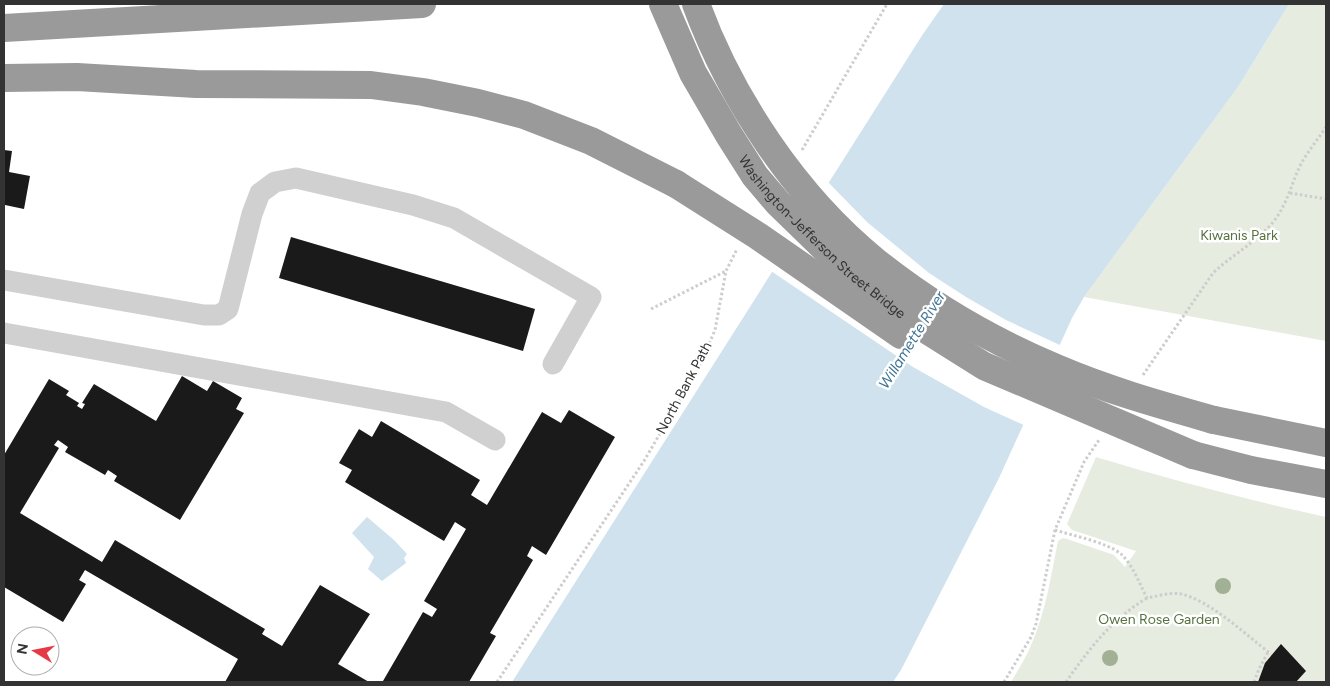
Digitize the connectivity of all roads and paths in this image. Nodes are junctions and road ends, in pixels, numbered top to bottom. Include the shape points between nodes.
1 (422, 4) edge
2 (663, 4) edge
3 (696, 4) edge
4 (887, 4) edge
5 (4, 28) edge
6 (4, 78) edge
7 (196, 84) junction
8 (4, 97) edge
9 (802, 151) dead end
10 (1290, 193) dead end
11 (1326, 199) edge
12 (741, 242) dead end
13 (726, 271) junction
14 (4, 280) edge
15 (651, 309) dead end
16 (4, 333) edge
17 (553, 364) dead end
18 (495, 440) dead end
19 (1326, 443) edge
20 (1192, 455) junction
21 (1326, 484) edge
22 (1055, 530) dead end
23 (1147, 598) junction
24 (497, 682) edge
25 (1066, 682) edge
26 (1254, 682) edge

1 - 5 highway
2 - 20 highway, Washington-Jefferson Street Bridge, bridge via 693,73 755,176 850,273 906,317 984,366
3 - 19 highway, Washington-Jefferson Street Bridge, bridge via 728,76 753,122 812,198 874,260 926,298 972,327 1048,365 1105,387 1214,420
4 - 9 path
6 - 7 highway via 77,77
7 - 8 highway via 76,96
7 - 20 highway, bridge via 371,85 478,103 524,115 591,141 676,184 758,236 929,354 971,378 1045,412 1119,440
10 - 11 path
12 - 13 path, North Bank Path
13 - 15 path
13 - 24 path, North Bank Path via 715,330 700,365 644,461
14 - 17 lane via 219,315 228,309 260,193 275,182 296,178 413,205 454,218 591,297
16 - 18 lane via 446,412
20 - 21 highway
22 - 23 path via 1111,548 1122,555
23 - 25 path via 1129,609 1092,645
23 - 26 path via 1163,594 1193,598 1269,653

